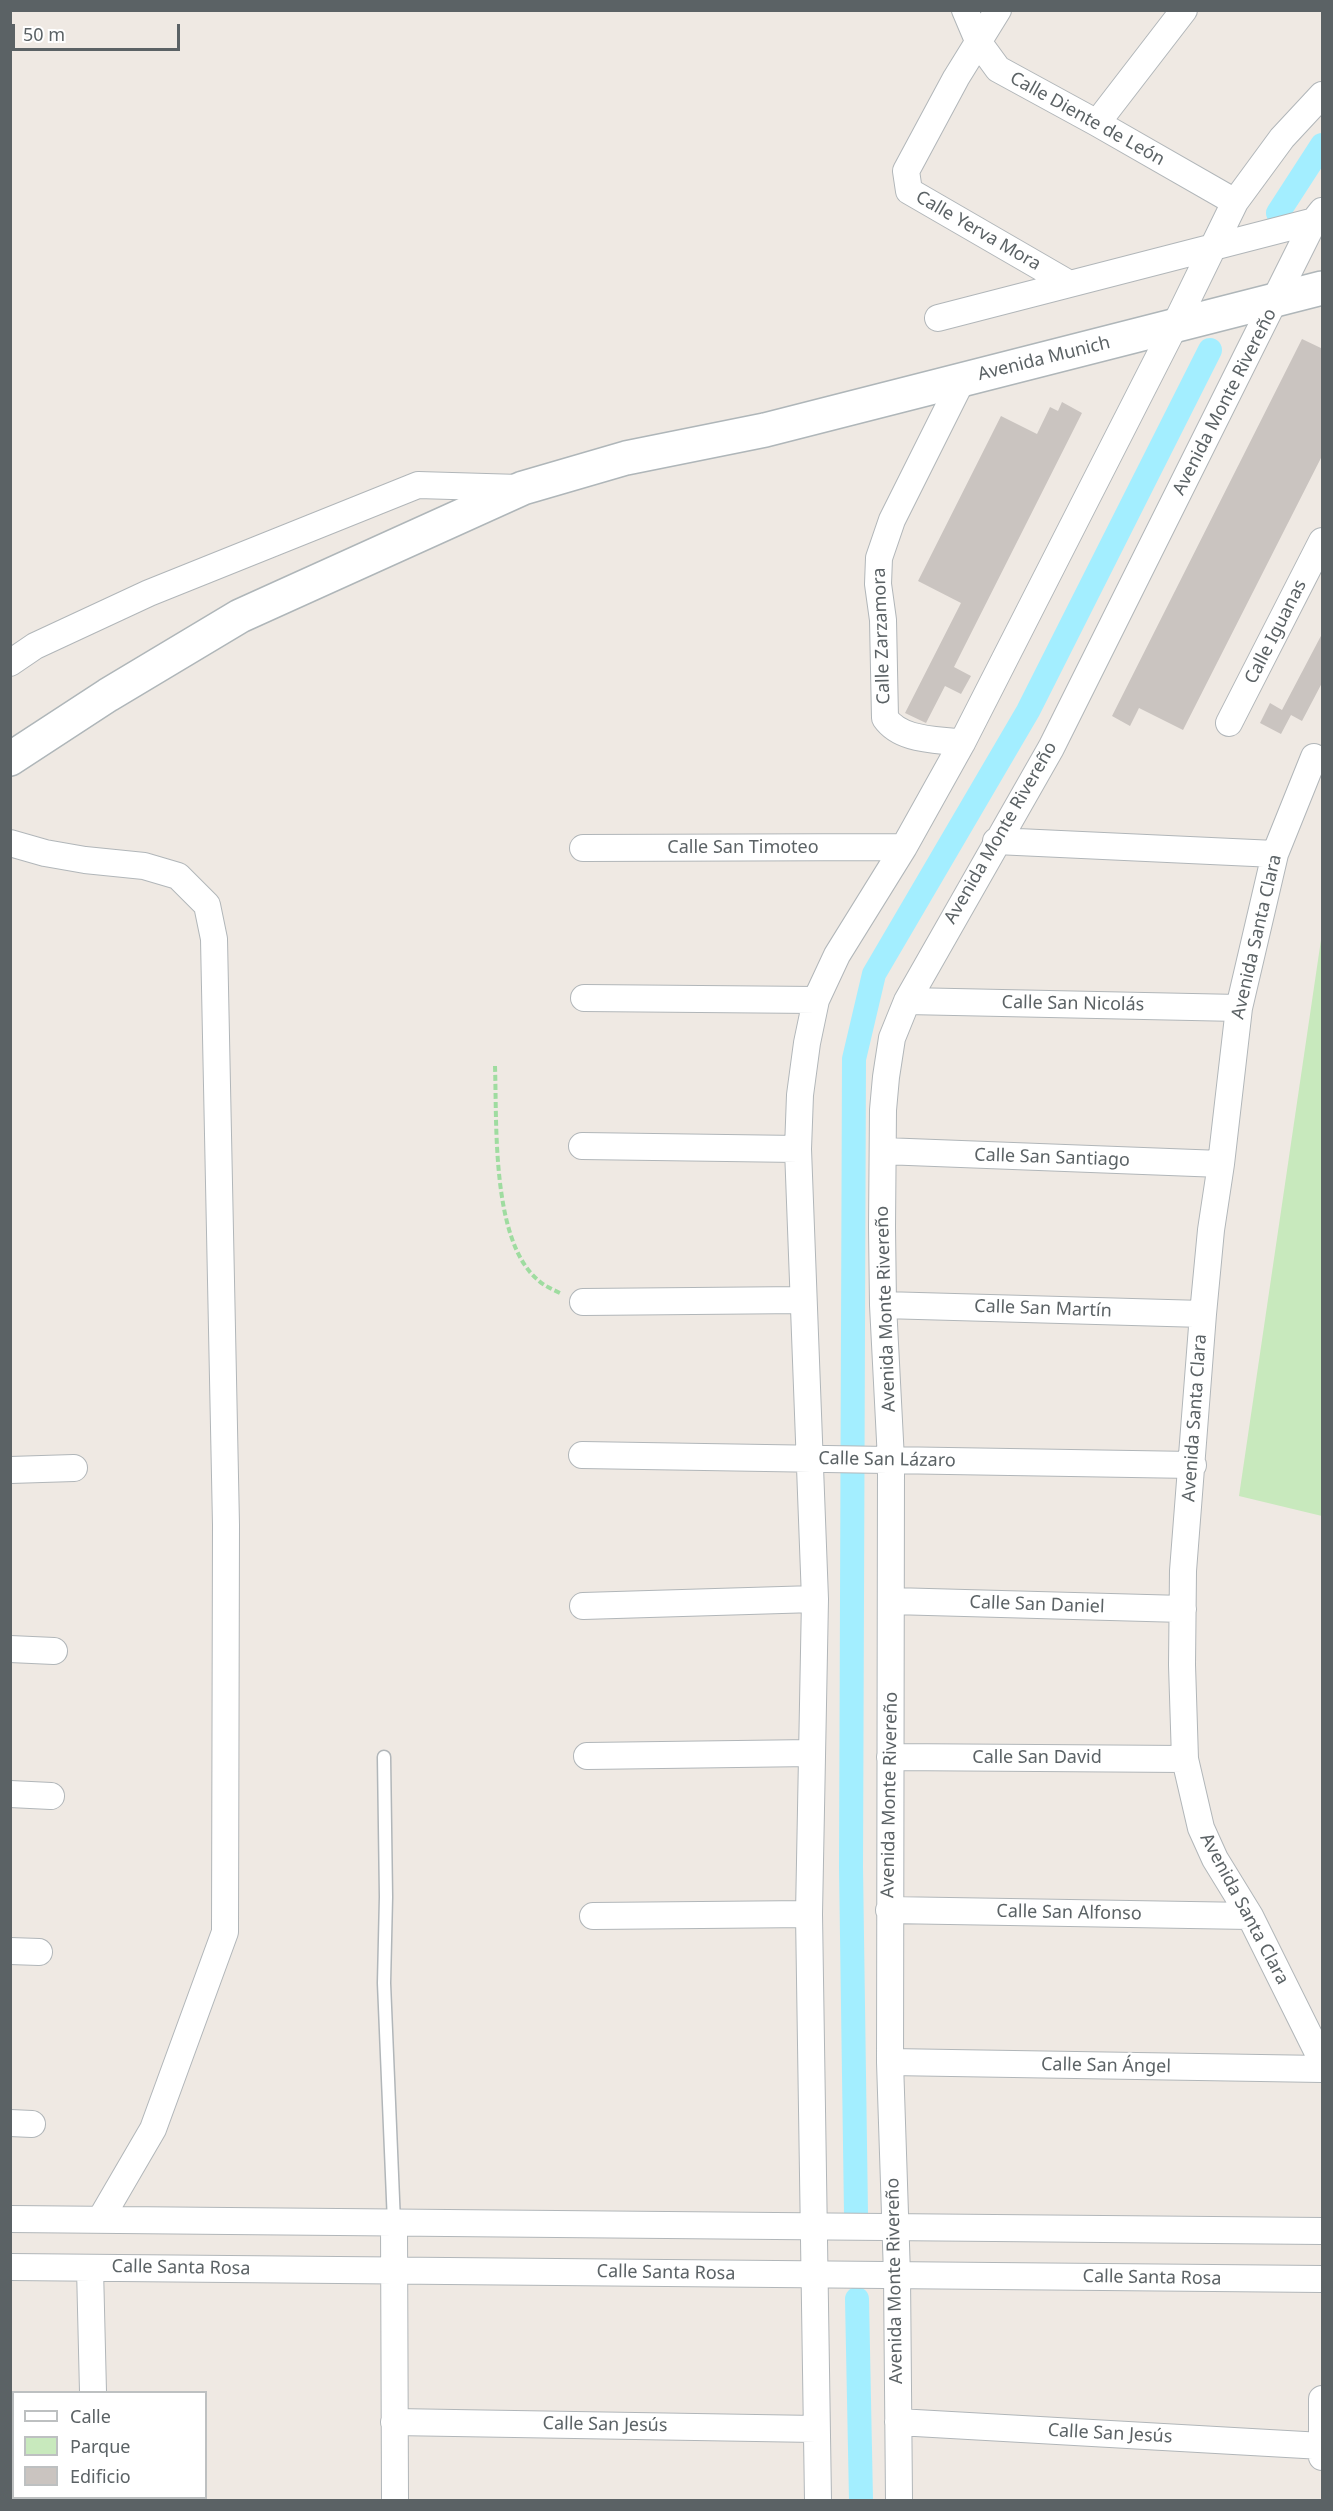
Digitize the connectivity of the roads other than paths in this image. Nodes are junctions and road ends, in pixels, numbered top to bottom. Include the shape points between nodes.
1 (965, 10) edge
2 (998, 10) edge
3 (1184, 10) edge
4 (979, 43) junction
5 (1323, 95) edge
6 (1097, 123) junction
7 (1235, 202) junction
8 (1320, 217) edge
9 (1211, 247) junction
10 (1068, 283) junction
11 (1323, 288) edge
12 (1276, 300) junction
13 (938, 318) dead end
14 (1175, 326) junction
15 (962, 380) junction
16 (523, 488) junction
17 (1323, 541) edge
18 (10, 663) edge
19 (1229, 723) dead end
20 (962, 743) junction
21 (1314, 757) dead end
22 (11, 758) edge
23 (996, 841) junction
24 (10, 843) edge
25 (904, 847) junction
26 (583, 848) dead end
27 (1275, 854) junction
28 (584, 998) dead end
29 (816, 1000) junction
30 (907, 1001) junction
31 (1239, 1008) junction
32 (582, 1146) dead end
33 (798, 1149) junction
34 (883, 1151) junction
35 (1221, 1164) junction
36 (803, 1300) junction
37 (583, 1302) road end
38 (883, 1305) junction
39 (1203, 1314) junction
40 (582, 1455) dead end
41 (813, 1459) junction
42 (890, 1460) junction
43 (1193, 1465) junction
44 (74, 1468) dead end
45 (10, 1470) edge
46 (815, 1599) junction
47 (892, 1601) junction
48 (583, 1606) dead end
49 (1183, 1609) junction
50 (10, 1649) edge
51 (54, 1651) dead end
52 (812, 1753) junction
53 (587, 1756) dead end
54 (384, 1757) dead end
55 (890, 1757) junction
56 (1185, 1759) junction
57 (10, 1794) edge
58 (51, 1796) dead end
59 (889, 1910) junction
60 (809, 1914) junction
61 (593, 1916) dead end
62 (1250, 1916) junction
63 (10, 1951) edge
64 (39, 1952) dead end
65 (1323, 2061) edge
66 (890, 2062) junction
67 (1323, 2069) edge
68 (10, 2219) edge
69 (100, 2220) junction
70 (394, 2223) junction
71 (814, 2226) junction
72 (894, 2227) junction
73 (1323, 2231) edge
74 (10, 2267) edge
75 (90, 2268) junction
76 (394, 2271) junction
77 (815, 2274) junction
78 (897, 2275) junction
79 (1323, 2279) edge
80 (93, 2391) edge
81 (1323, 2399) edge
82 (394, 2422) junction
83 (898, 2422) junction
84 (816, 2428) junction
85 (1322, 2446) edge
86 (1323, 2457) edge
87 (395, 2500) edge
88 (818, 2500) edge
89 (899, 2500) edge

1 - 4 street, Calle Diente de León
2 - 4 street
3 - 6 street
4 - 6 street, Calle Diente de León via 998,69
4 - 10 street, Calle Yerva Mora via 906,171 909,191
5 - 7 street via 1282,138
6 - 7 street, Calle Diente de León
7 - 9 street
8 - 9 street
8 - 12 street, Avenida Monte Rivereño
9 - 10 street
9 - 14 street
10 - 13 street
11 - 12 main road, Avenida Munich
12 - 14 main road, Avenida Munich
12 - 23 street, Avenida Monte Rivereño via 1051,748
14 - 15 main road, Avenida Munich
14 - 20 street
15 - 16 main road, Avenida Munich via 765,430 626,458
15 - 20 street, Calle Zarzamora via 892,520 878,571 885,718 901,734
16 - 18 street via 418,485 149,592 35,646
16 - 22 main road, Avenida Munich via 240,616
17 - 19 street, Calle Iguanas
20 - 25 street
21 - 27 street, Avenida Santa Clara
23 - 27 street
23 - 30 street, Avenida Monte Rivereño
24 - 69 street via 85,860 144,866 178,876 207,905 214,939 226,1525 225,1932 153,2129
25 - 26 street, Calle San Timoteo
25 - 29 street via 837,956
27 - 31 street, Avenida Santa Clara
28 - 29 street
29 - 33 street via 800,1095
30 - 31 street, Calle San Nicolás
30 - 34 street, Avenida Monte Rivereño via 892,1038 883,1110
31 - 35 street, Avenida Santa Clara
32 - 33 street
33 - 36 street
34 - 35 street, Calle San Santiago
34 - 38 street, Avenida Monte Rivereño
35 - 39 street, Avenida Santa Clara
36 - 37 street
36 - 41 street
38 - 39 street, Calle San Martín
38 - 42 street, Avenida Monte Rivereño
39 - 43 street, Avenida Santa Clara
40 - 41 street, Calle San Lázaro
41 - 42 street, Calle San Lázaro
41 - 46 street
42 - 43 street, Calle San Lázaro
42 - 47 street, Avenida Monte Rivereño
43 - 49 street, Avenida Santa Clara
44 - 45 street
46 - 48 street
46 - 52 street
47 - 49 street, Calle San Daniel
47 - 55 street, Avenida Monte Rivereño
49 - 56 street, Avenida Santa Clara
50 - 51 street
52 - 53 street
52 - 60 street
54 - 70 lane via 384,1983
55 - 56 street, Calle San David
55 - 59 street, Avenida Monte Rivereño
56 - 62 street, Avenida Santa Clara via 1201,1828
57 - 58 street
59 - 62 street, Calle San Alfonso
59 - 66 street, Avenida Monte Rivereño
60 - 61 street
60 - 71 street
62 - 65 street, Avenida Santa Clara
63 - 64 street
66 - 67 street, Calle San Ángel
66 - 72 street, Avenida Monte Rivereño
68 - 69 street
69 - 70 street
70 - 71 street
70 - 76 street
71 - 72 street
71 - 77 street
72 - 73 street
72 - 78 street, Avenida Monte Rivereño
74 - 75 street, Calle Santa Rosa
75 - 76 street, Calle Santa Rosa
75 - 80 street
76 - 77 street, Calle Santa Rosa
76 - 82 street
77 - 78 street, Calle Santa Rosa
77 - 84 street
78 - 79 street, Calle Santa Rosa
78 - 83 street, Avenida Monte Rivereño
81 - 85 street
82 - 84 street, Calle San Jesús
82 - 87 street
83 - 85 street, Calle San Jesús
83 - 89 street, Avenida Monte Rivereño
84 - 88 street
85 - 86 street

